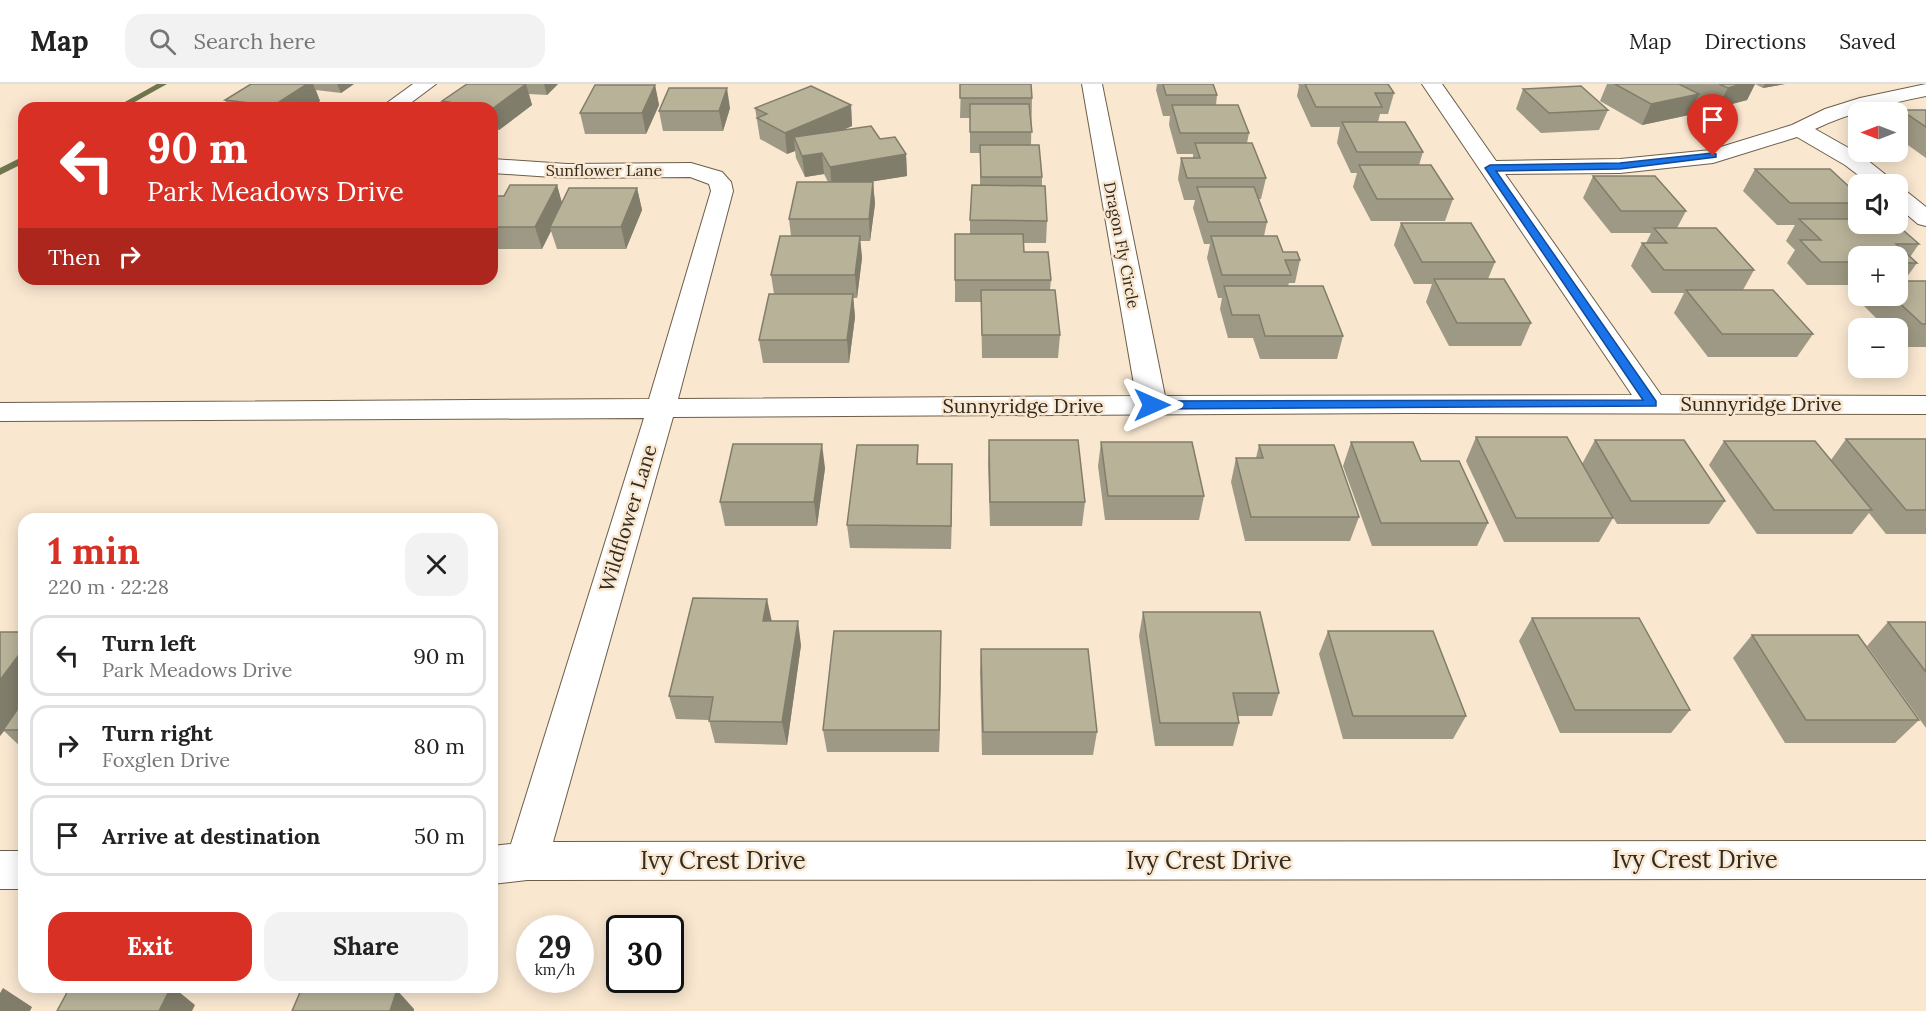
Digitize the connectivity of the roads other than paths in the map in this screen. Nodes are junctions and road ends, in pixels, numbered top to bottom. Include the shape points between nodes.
1 (426, 84) edge
2 (1092, 84) edge
3 (1432, 84) edge
4 (1926, 90) edge
5 (399, 102) edge
6 (1799, 129) junction
7 (498, 166) edge
8 (1490, 168) junction
9 (1870, 174) edge
10 (714, 177) joint
11 (1908, 204) edge
12 (1926, 219) edge
13 (1652, 404) junction
14 (1152, 405) junction
15 (1926, 405) edge
16 (661, 408) junction
17 (0, 412) edge
18 (1926, 860) edge
19 (509, 863) edge
20 (0, 870) edge
21 (18, 870) edge

1 - 5 street
2 - 14 street, Dragon Fly Circle
3 - 8 street
4 - 6 street via 1867,102
6 - 8 street via 1713,156 1662,163
6 - 9 street
7 - 10 street, Sunflower Lane via 567,171 691,170
8 - 13 street
10 - 16 street, Wildflower Lane via 722,191
11 - 12 street
13 - 14 street, Sunnyridge Drive
13 - 15 street, Sunnyridge Drive
14 - 16 street, Sunnyridge Drive
16 - 17 street, Sunnyridge Drive
16 - 19 street, Wildflower Lane
18 - 19 street, Ivy Crest Drive
20 - 21 street

